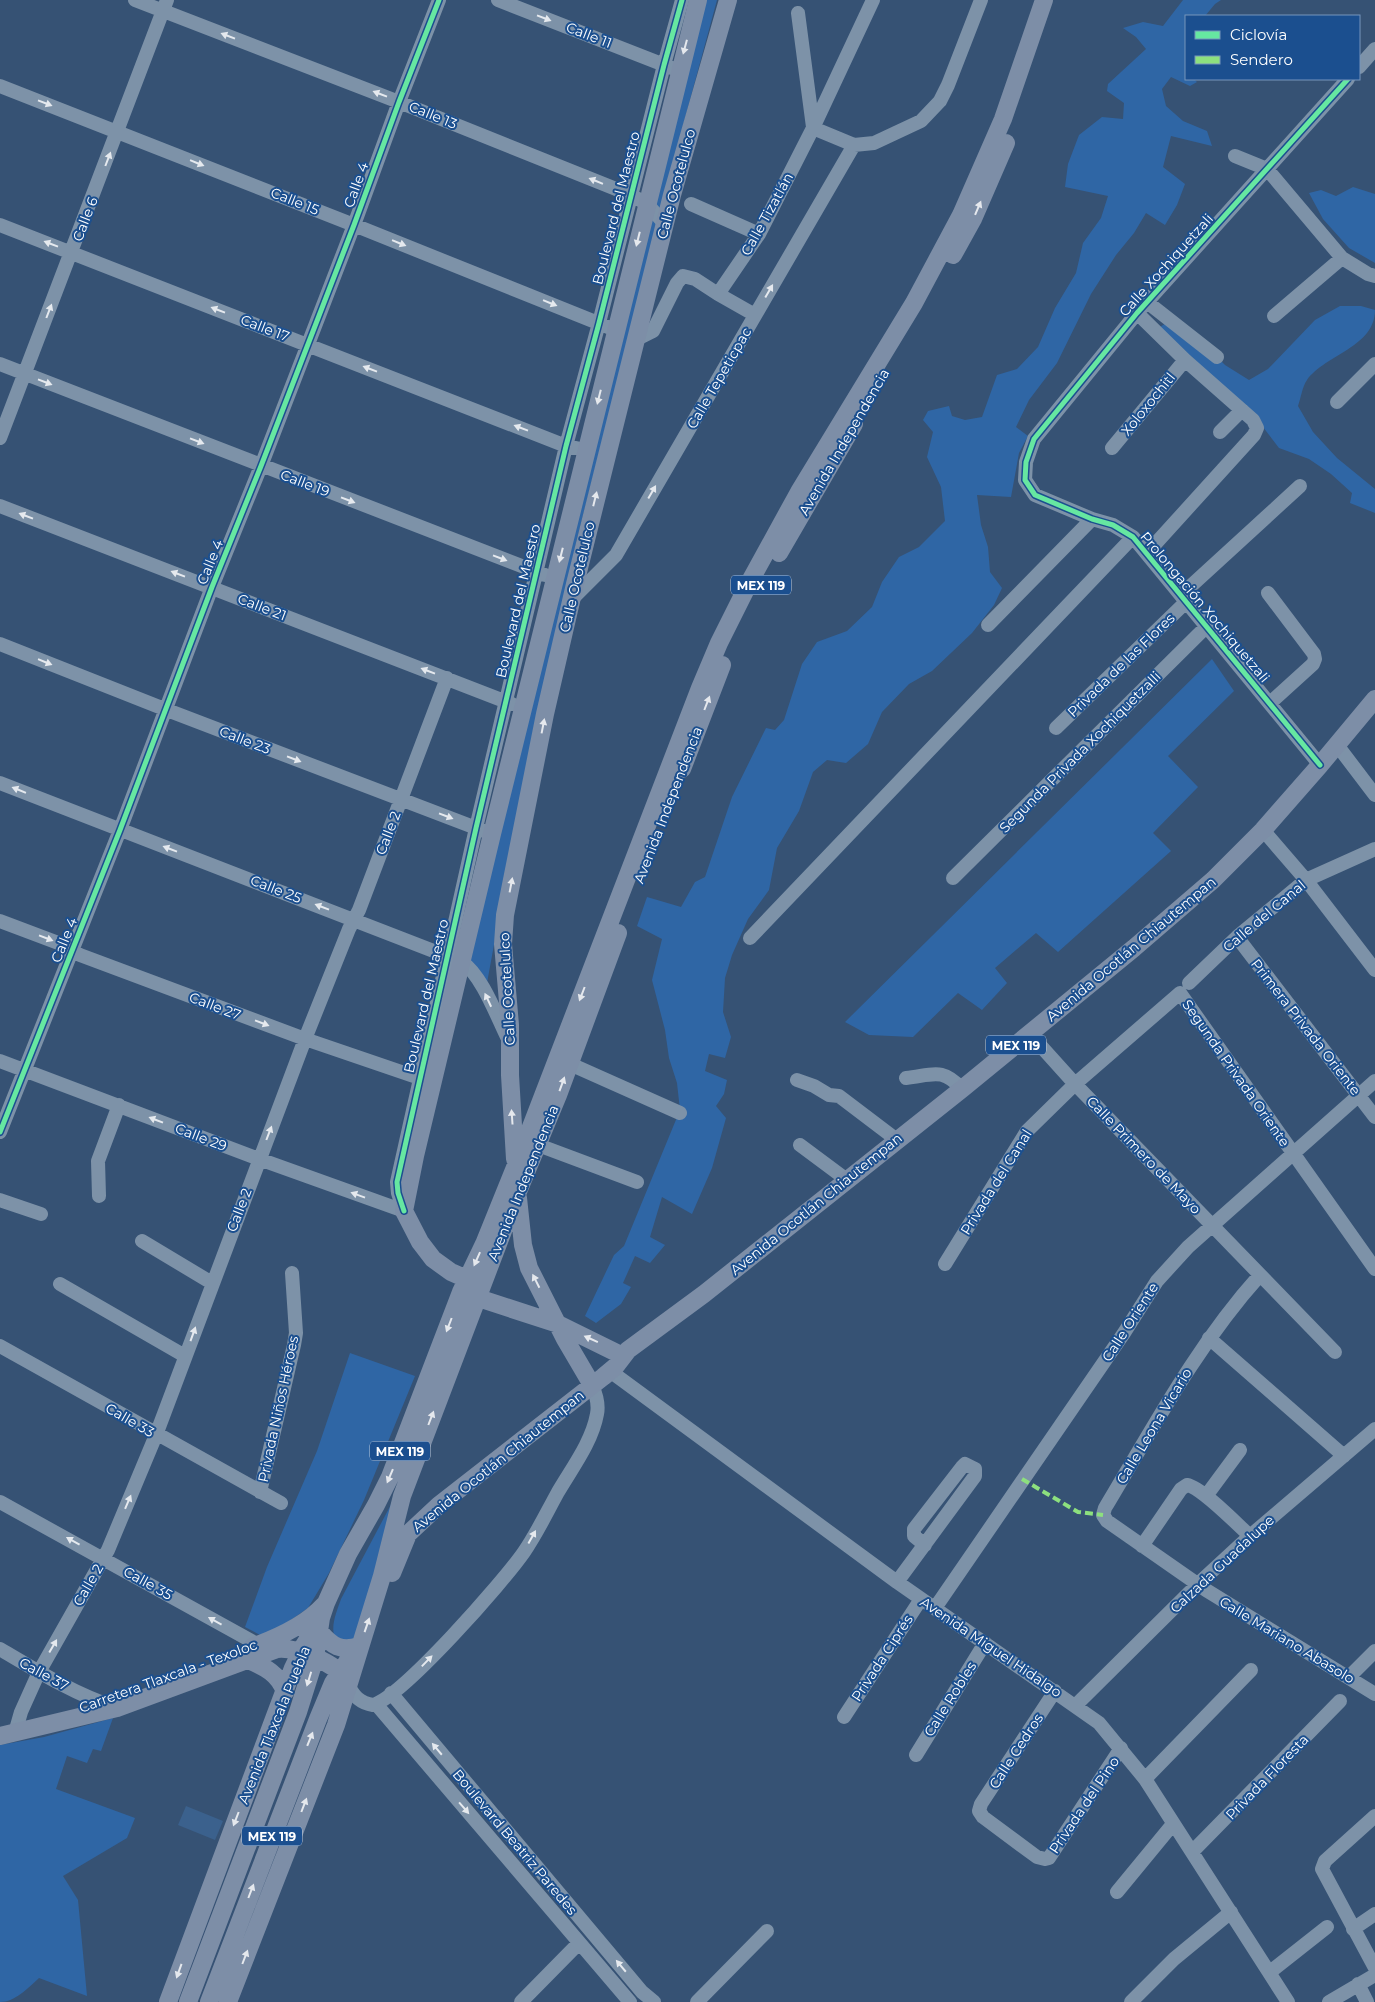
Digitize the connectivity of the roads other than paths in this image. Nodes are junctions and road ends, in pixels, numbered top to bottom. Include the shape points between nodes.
1 (135, 0) edge
2 (439, 0) edge
3 (498, 0) edge
4 (682, 0) edge
5 (698, 0) edge
6 (728, 0) edge
7 (872, 0) edge
8 (981, 0) edge
9 (1044, 0) edge
10 (1053, 0) edge
11 (165, 6) edge
12 (798, 12) dead end
13 (1375, 49) edge
14 (1360, 66) edge
15 (671, 68) junction
16 (1347, 80) edge
17 (0, 86) edge
18 (672, 101) junction
19 (399, 102) junction
20 (695, 112) junction
21 (813, 128) junction
22 (118, 132) junction
23 (854, 145) junction
24 (1235, 156) dead end
25 (1267, 169) junction
26 (631, 195) junction
27 (647, 204) junction
28 (690, 204) dead end
29 (665, 224) junction
30 (0, 225) edge
31 (354, 225) junction
32 (759, 234) junction
33 (72, 252) junction
34 (1342, 258) junction
35 (1375, 276) edge
36 (718, 294) junction
37 (1147, 302) junction
38 (1137, 313) junction
39 (755, 315) junction
40 (1274, 316) dead end
41 (599, 323) junction
42 (616, 331) junction
43 (635, 340) junction
44 (307, 344) junction
45 (1217, 357) dead end
46 (1185, 360) junction
47 (0, 364) edge
48 (1375, 364) edge
49 (25, 374) junction
50 (1337, 402) dead end
51 (1242, 410) junction
52 (1220, 432) dead end
53 (0, 438) edge
54 (566, 446) junction
55 (1112, 448) dead end
56 (586, 450) junction
57 (261, 466) junction
58 (1025, 480) joint
59 (1300, 486) dead end
60 (0, 506) edge
61 (1092, 519) junction
62 (1133, 538) junction
63 (1147, 553) junction
64 (537, 572) junction
65 (555, 579) junction
66 (212, 588) junction
67 (1268, 594) dead end
68 (1184, 598) junction
69 (571, 600) junction
70 (988, 625) dead end
71 (1207, 626) junction
72 (0, 644) edge
73 (447, 678) junction
74 (1375, 699) edge
75 (506, 702) junction
76 (1270, 703) junction
77 (523, 707) junction
78 (167, 710) junction
79 (1056, 728) dead end
80 (1337, 745) junction
81 (1320, 765) junction
82 (0, 783) edge
83 (1375, 795) edge
84 (400, 799) junction
85 (120, 830) junction
86 (1262, 830) junction
87 (484, 831) junction
88 (1375, 849) edge
89 (952, 878) dead end
90 (1306, 880) junction
91 (476, 907) junction
92 (505, 915) junction
93 (354, 919) junction
94 (0, 921) edge
95 (1237, 937) junction
96 (750, 938) dead end
97 (72, 950) junction
98 (454, 959) junction
99 (1375, 970) edge
100 (1184, 988) junction
101 (1030, 1034) junction
102 (305, 1039) junction
103 (510, 1044) junction
104 (0, 1060) edge
105 (563, 1061) junction
106 (24, 1070) junction
107 (510, 1075) junction
108 (906, 1078) dead end
109 (797, 1080) dead end
110 (426, 1081) junction
111 (1375, 1081) edge
112 (1075, 1084) junction
113 (962, 1089) junction
114 (1359, 1095) junction
115 (542, 1097) junction
116 (118, 1105) junction
117 (680, 1113) dead end
118 (1375, 1117) edge
119 (0, 1132) edge
120 (897, 1140) junction
121 (538, 1145) junction
122 (800, 1145) dead end
123 (1293, 1154) junction
124 (259, 1159) junction
125 (515, 1165) junction
126 (847, 1180) junction
127 (637, 1182) dead end
128 (517, 1194) junction
129 (99, 1196) dead end
130 (0, 1200) edge
131 (404, 1211) junction
132 (41, 1214) dead end
133 (1213, 1226) junction
134 (142, 1241) dead end
135 (945, 1264) dead end
136 (1375, 1268) edge
137 (292, 1273) dead end
138 (1260, 1275) junction
139 (212, 1283) junction
140 (60, 1284) dead end
141 (472, 1289) junction
142 (558, 1324) junction
143 (1209, 1338) junction
144 (0, 1346) edge
145 (1334, 1352) dead end
146 (185, 1356) junction
147 (623, 1356) junction
148 (610, 1371) junction
149 (592, 1386) junction
150 (1375, 1429) edge
151 (156, 1434) junction
152 (1240, 1450) dead end
153 (1344, 1456) junction
154 (260, 1492) junction
155 (1206, 1496) junction
156 (0, 1502) edge
157 (281, 1504) dead end
158 (1103, 1515) joint
159 (1250, 1536) junction
160 (925, 1545) junction
161 (1142, 1546) junction
162 (104, 1558) junction
163 (897, 1582) junction
164 (1198, 1584) junction
165 (921, 1599) junction
166 (374, 1604) junction
167 (935, 1608) junction
168 (322, 1618) junction
169 (985, 1643) junction
170 (359, 1646) junction
171 (263, 1648) junction
172 (0, 1649) edge
173 (1375, 1651) edge
174 (307, 1655) junction
175 (248, 1660) junction
176 (1251, 1670) dead end
177 (39, 1672) junction
178 (1349, 1677) junction
179 (344, 1678) junction
180 (1055, 1691) junction
181 (285, 1692) junction
182 (392, 1693) junction
183 (1375, 1694) edge
184 (1340, 1701) dead end
185 (376, 1704) junction
186 (109, 1705) junction
187 (1076, 1705) junction
188 (844, 1717) dead end
189 (8, 1729) edge
190 (1121, 1748) junction
191 (916, 1755) dead end
192 (1145, 1779) junction
193 (1375, 1816) edge
194 (1173, 1824) junction
195 (1192, 1852) junction
196 (1045, 1859) joint
197 (1117, 1892) dead end
198 (1231, 1912) junction
199 (1375, 1914) edge
200 (1327, 1927) dead end
201 (1353, 1929) junction
202 (767, 1931) dead end
203 (580, 1944) junction
204 (1375, 1968) edge
205 (1270, 1972) junction
206 (1375, 1974) edge
207 (1358, 1984) junction
208 (168, 2002) edge
209 (188, 2002) edge
210 (209, 2002) edge
211 (228, 2002) edge
212 (522, 2002) edge
213 (630, 2002) edge
214 (654, 2002) edge
215 (698, 2002) edge
216 (1131, 2002) edge
217 (1288, 2002) edge
218 (1329, 2002) edge
219 (1367, 2002) edge

1 - 11 street, Calle 13
2 - 19 street, Calle 4
3 -> 15 street, Calle 11
4 - 15 street, Boulevard del Maestro
5 -> 15 main road, Boulevard del Maestro
6 - 20 main road, Calle Ocotelulco
7 - 21 street, Calle Tizatlán
8 - 23 street via 940,101 921,121 896,135 874,143
9 -> 105 main road, Avenida Independencia / MEX 119 via 1003,119 961,215 914,303 799,492 720,643 700,688
105 -> 10 main road, Avenida Independencia / MEX 119 via 736,633 769,570 973,219 1016,117
19 -> 11 street, Calle 13
11 - 22 street, Calle 6
12 - 21 street
13 - 14 street
15 - 18 main road, Boulevard del Maestro
15 - 26 street, Boulevard del Maestro
16 - 25 street, Calle Xochiquetzali
17 -> 22 street, Calle 15
18 - 20 main road via 686,112
18 - 27 main road, Boulevard del Maestro
26 -> 19 street, Calle 13
19 - 31 street, Calle 4
20 - 29 main road, Calle Ocotelulco
21 - 23 street
21 - 32 street, Calle Tizatlán
22 -> 31 street, Calle 15
33 -> 22 street, Calle 6
39 -> 23 street, Calle Tepeticpac
24 - 25 street
25 - 34 street
25 - 37 street, Calle Xochiquetzali
26 - 27 street, Calle 13
26 - 41 street, Boulevard del Maestro
27 - 29 street, Calle 13
27 -> 42 main road, Boulevard del Maestro
28 - 32 street
29 - 43 main road, Calle Ocotelulco
33 -> 30 street, Calle 17
31 -> 41 street, Calle 15
31 - 44 street, Calle 4
32 - 36 street, Calle Tizatlán
44 -> 33 street, Calle 17
49 -> 33 street, Calle 6
34 - 35 street
34 - 40 street
36 - 39 street
36 - 43 street via 695,279 683,276 653,331
37 - 38 street, Calle Xochiquetzali
37 - 45 street
38 - 46 street
38 - 58 street, Calle Xochiquetzali via 1034,439 1026,462
69 -> 39 street, Calle Tepeticpac via 616,555
41 - 42 street, Calle 15
41 - 54 street, Boulevard del Maestro
42 -> 56 main road, Boulevard del Maestro
69 -> 43 main road, Calle Ocotelulco
54 -> 44 street, Calle 17
44 - 57 street, Calle 4
46 - 51 street
46 - 55 street, Xoloxochitl
47 - 49 street, Calle 19
48 - 50 street
49 - 53 street, Calle 6
49 -> 57 street, Calle 19
51 - 52 street
51 - 63 street via 1257,428 1254,436
54 - 56 street, Calle 17
54 - 64 street, Boulevard del Maestro
56 -> 65 main road, Boulevard del Maestro
57 -> 64 street, Calle 19
57 - 66 street, Calle 4
58 - 61 street, Prolongación Xochiquetzali via 1035,494
59 - 68 street, Privada de las Flores
66 -> 60 street, Calle 21
61 - 62 street, Prolongación Xochiquetzali via 1113,525
61 - 70 street
62 - 63 street, Prolongación Xochiquetzali
62 - 96 street
63 - 68 street, Prolongación Xochiquetzali
64 - 65 street, Calle 19
64 - 75 street, Boulevard del Maestro
65 - 77 main road, Boulevard del Maestro
73 -> 66 street, Calle 21
66 - 78 street, Calle 4
67 - 76 street via 1315,659
68 - 71 street, Prolongación Xochiquetzali
68 - 79 street, Privada de las Flores
92 -> 69 main road, Calle Ocotelulco
71 - 76 street, Prolongación Xochiquetzali
71 - 89 street, Segunda Privada Xochiquetzalli
72 -> 78 street, Calle 23
73 - 75 street, Calle 21
73 - 84 street, Calle 2
74 - 80 main road, Avenida Ocotlán Chiautempan / MEX 119
75 - 77 street, Calle 21
75 - 87 street, Boulevard del Maestro
76 - 81 street, Prolongación Xochiquetzali
77 - 87 main road, Boulevard del Maestro
78 -> 84 street, Calle 23
78 - 85 street, Calle 4
80 - 81 main road, Avenida Ocotlán Chiautempan / MEX 119
80 - 83 street
81 - 86 main road, Avenida Ocotlán Chiautempan / MEX 119
85 -> 82 street, Calle 25
84 -> 87 street, Calle 23
84 - 93 street, Calle 2
93 -> 85 street, Calle 25
85 - 97 street, Calle 4
86 - 90 street
86 - 101 main road, Avenida Ocotlán Chiautempan / MEX 119 via 1214,880
87 - 91 main road, Boulevard del Maestro
87 - 98 street, Boulevard del Maestro
88 - 90 street, Calle del Canal
90 - 95 street, Calle del Canal
90 - 99 street
91 - 92 main road via 491,915
91 - 98 main road, Boulevard del Maestro
92 - 103 main road, Calle Ocotelulco via 503,944
93 - 98 street, Calle 25
93 - 102 street, Calle 2
94 -> 97 street, Calle 27
95 - 100 street, Calle del Canal
95 - 114 street, Primera Privada Oriente
97 -> 102 street, Calle 27
97 - 106 street, Calle 4
103 -> 98 street, Calle 25 via 480,983 470,968
98 - 110 main road, Boulevard del Maestro
100 - 112 street, Calle del Canal
100 - 123 street, Segunda Privada Oriente
101 - 112 street, Calle Primero de Mayo
101 - 113 main road, Avenida Ocotlán Chiautempan / MEX 119
102 - 110 street, Calle 27
124 -> 102 street, Calle 2
103 - 107 main road, Calle Ocotelulco
104 - 106 street, Calle 29
105 - 115 main road, Avenida Independencia / MEX 119
105 - 117 street
121 -> 105 main road, Avenida Independencia / MEX 119
106 - 116 street, Calle 29
106 - 119 street, Calle 4
107 - 115 main road via 523,1092
125 -> 107 main road, Calle Ocotelulco
108 - 113 street via 945,1075
109 - 120 street via 829,1095 839,1096
110 - 131 main road, Boulevard del Maestro
111 - 114 street, Calle Oriente
112 - 133 street, Calle Primero de Mayo
112 - 135 street, Privada del Canal via 1027,1131
113 - 120 main road, Avenida Ocotlán Chiautempan / MEX 119
114 - 118 street, Primera Privada Oriente
114 - 123 street, Calle Oriente
115 - 125 main road, Avenida Independencia / MEX 119
124 -> 116 street, Calle 29
116 - 129 street via 98,1161
120 - 126 main road, Avenida Ocotlán Chiautempan / MEX 119
121 - 127 street
121 - 128 main road, Avenida Independencia / MEX 119
122 - 126 street
123 - 133 street, Calle Oriente
123 - 136 street, Segunda Privada Oriente
131 -> 124 street, Calle 29
124 - 139 street, Calle 2
125 - 128 main road, Calle Ocotelulco
125 -> 141 main road, Avenida Independencia / MEX 119 via 484,1244
126 - 147 main road, Avenida Ocotlán Chiautempan / MEX 119
128 - 141 main road, Avenida Independencia / MEX 119
142 -> 128 main road, Calle Ocotelulco via 526,1259
130 - 132 street
131 - 141 main road via 433,1259
133 - 138 street, Calle Primero de Mayo
133 - 167 street, Calle Oriente via 1157,1281
134 - 139 street
137 - 154 street, Privada Niños Héroes via 296,1333
138 - 143 street, Calle Leona Vicario via 1233,1304
138 - 145 street, Calle Primero de Mayo
146 -> 139 street, Calle 2
140 - 146 street
141 - 142 main road
166 -> 141 main road, Avenida Independencia / MEX 119 via 402,1496
141 -> 168 main road, Avenida Independencia / MEX 119 via 390,1477 348,1554
147 -> 142 main road
142 - 149 main road, Calle Ocotelulco
143 - 153 street
143 - 158 street, Calle Leona Vicario
144 - 151 street, Calle 33
146 - 151 street, Calle 2
147 - 148 main road, Avenida Ocotlán Chiautempan / MEX 119
148 - 149 main road, Avenida Ocotlán Chiautempan / MEX 119
148 - 163 street, Avenida Miguel Hidalgo
149 - 166 main road, Avenida Ocotlán Chiautempan / MEX 119 via 439,1505 408,1534 390,1577
182 -> 149 street via 471,1614 524,1551 586,1445 596,1421 598,1405
150 - 153 street, Calzada Guadalupe
151 - 154 street, Calle 33
162 -> 151 street, Calle 2
152 - 155 street
153 - 159 street, Calzada Guadalupe
154 - 157 street, Privada Niños Héroes
155 - 159 street
155 - 161 street via 1187,1485 1180,1489
162 -> 156 street, Calle 35
158 - 161 street, Calle Mariano Abasolo
159 - 164 street, Calzada Guadalupe
160 - 160 street via 974,1476 975,1469 970,1465 962,1467 914,1530 914,1536
160 - 163 street
161 - 164 street, Calle Mariano Abasolo
171 -> 162 street, Calle 35
177 -> 162 street, Calle 2
163 - 165 street, Avenida Miguel Hidalgo
164 - 178 street, Calle Mariano Abasolo
164 - 187 street, Calzada Guadalupe
165 - 167 street, Avenida Miguel Hidalgo
165 - 188 street, Privada Ciprés
170 -> 166 main road, Avenida Independencia / MEX 119
167 - 169 street, Avenida Miguel Hidalgo
168 - 170 main road via 330,1643 345,1649
168 - 171 main road, Carretera Tlaxcala - Texoloc / MEX 119 via 304,1621
168 - 174 main road, Avenida Tlaxcala Puebla / MEX 119
169 - 180 street, Avenida Miguel Hidalgo
169 - 191 street, Calle Robles
170 - 179 main road
171 - 174 main road, Carretera Tlaxcala - Texoloc / MEX 119
171 - 175 main road, Carretera Tlaxcala - Texoloc / MEX 119
171 - 186 main road, Carretera Tlaxcala - Texoloc / MEX 119
172 - 177 street, Calle 37
173 - 178 street
174 - 179 main road, Boulevard Beatriz Paredes / MEX 119
174 - 181 main road, Avenida Tlaxcala Puebla
174 -> 209 main road, Avenida Tlaxcala Puebla / MEX 119 via 298,1712
175 - 181 main road via 273,1674
175 - 186 main road, Carretera Tlaxcala - Texoloc / MEX 119
176 - 192 street
177 - 186 street, Calle 37
177 - 189 street, Calle 2
178 - 183 street, Calle Mariano Abasolo
179 - 185 street, Boulevard Beatriz Paredes via 357,1699
210 -> 179 main road, MEX 119 via 314,1728 328,1696
211 -> 179 main road via 336,1725
180 - 187 street, Avenida Miguel Hidalgo
180 - 196 street, Calle Cedros via 979,1811
181 -> 208 main road, Avenida Tlaxcala Puebla
182 - 185 street
214 -> 182 street, Boulevard Beatriz Paredes via 642,1992
184 - 195 street, Privada Floresta
185 -> 203 street, Boulevard Beatriz Paredes
186 - 189 main road, Carretera Tlaxcala - Texoloc / MEX 119
187 - 190 street, Avenida Miguel Hidalgo via 1099,1723
190 - 192 street, Avenida Miguel Hidalgo
190 - 196 street, Privada del Pino via 1051,1855
192 - 194 street, Avenida Miguel Hidalgo
193 - 201 street via 1322,1866
194 - 195 street, Avenida Miguel Hidalgo
194 - 197 street
195 - 198 street, Avenida Miguel Hidalgo
198 - 205 street, Avenida Miguel Hidalgo
198 - 216 street via 1174,1959
199 - 201 street
200 - 205 street
201 - 204 street
202 - 215 street
203 - 212 street
203 - 213 street, Boulevard Beatriz Paredes
205 - 217 street, Avenida Miguel Hidalgo
206 - 207 street
207 - 218 street
207 - 219 street

